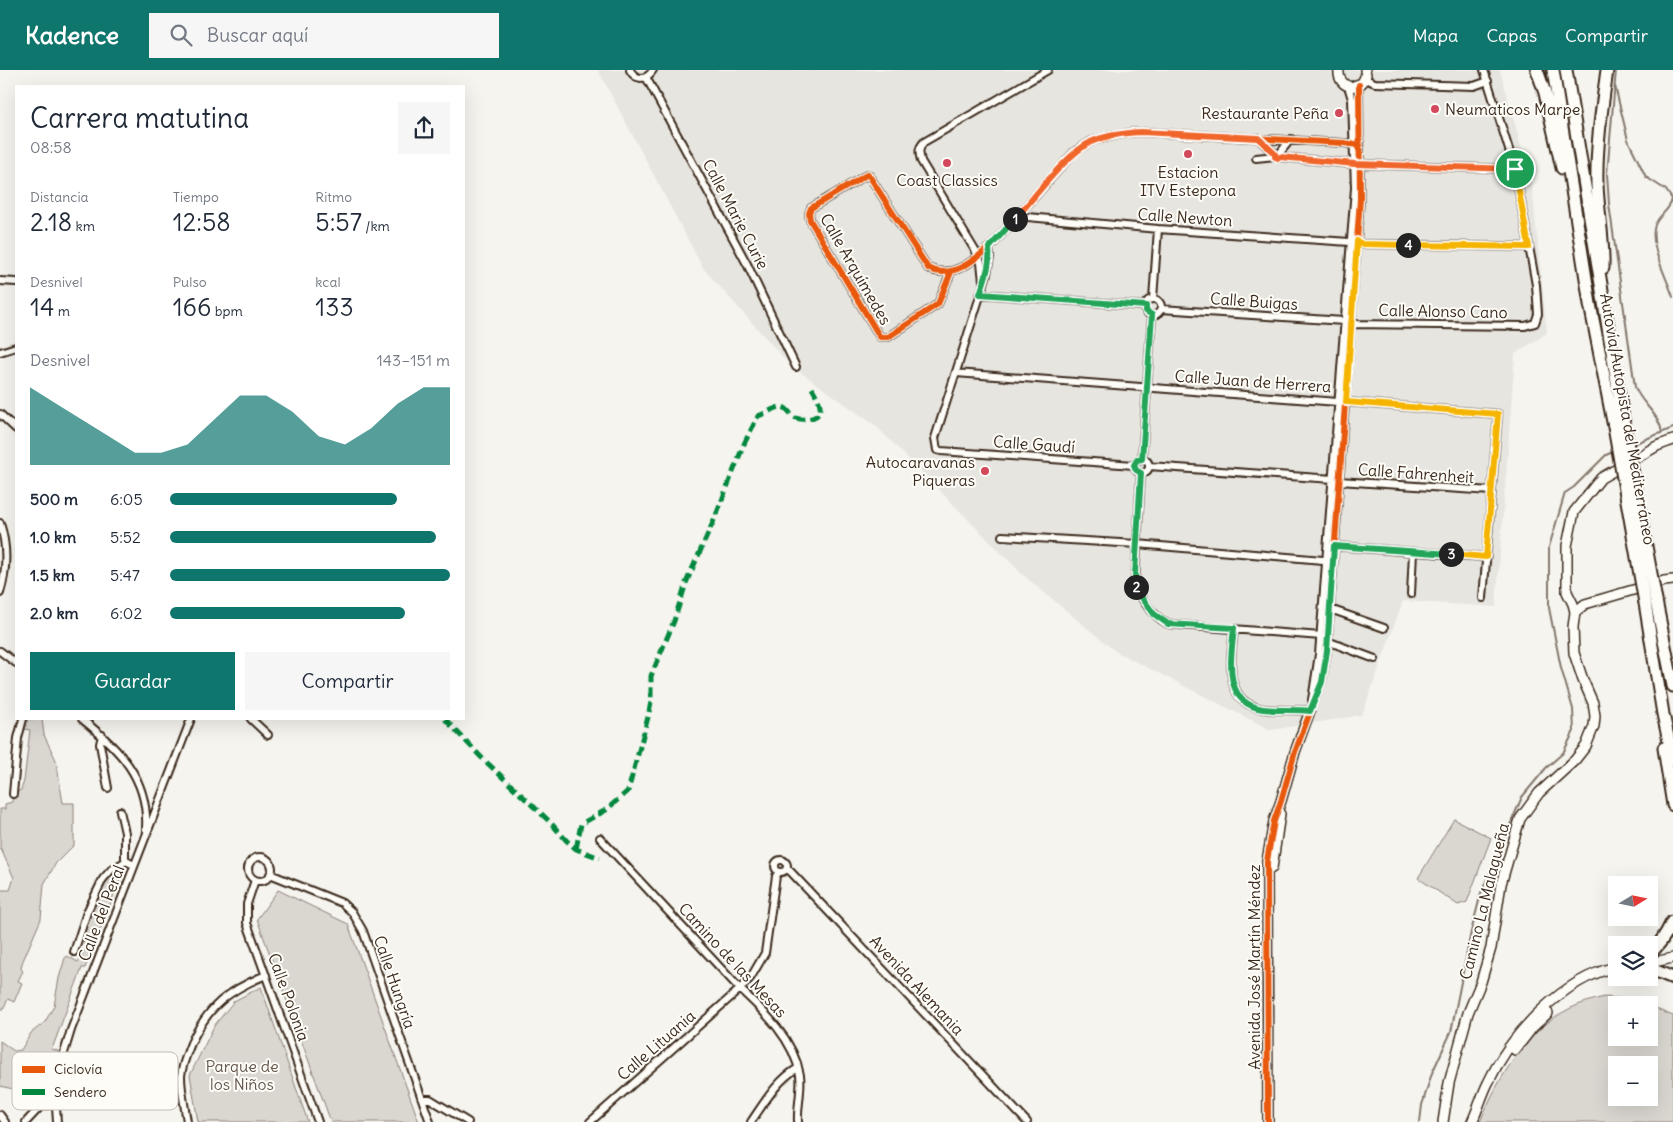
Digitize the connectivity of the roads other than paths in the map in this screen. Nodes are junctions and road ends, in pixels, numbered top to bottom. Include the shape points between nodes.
1 (630, 70) edge
2 (653, 70) edge
3 (1048, 70) edge
4 (1339, 70) edge
5 (1484, 70) edge
6 (1537, 70) edge
7 (1554, 70) edge
8 (1566, 70) edge
9 (1607, 70) edge
10 (646, 78) junction
11 (1363, 78) edge
12 (1488, 81) junction
13 (1348, 86) junction
14 (1258, 138) junction
15 (1291, 139) junction
16 (1355, 144) junction
17 (1360, 152) junction
18 (1277, 155) junction
19 (1256, 158) dead end
20 (1358, 164) junction
21 (1515, 169) junction
22 (1574, 203) junction
23 (1017, 216) junction
24 (1158, 229) junction
25 (1354, 242) junction
26 (1529, 247) junction
27 (989, 248) junction
28 (979, 257) junction
29 (951, 272) junction
30 (0, 281) edge
31 (15, 282) edge
32 (984, 282) junction
33 (1602, 290) junction
34 (980, 294) junction
35 (1153, 299) junction
36 (1146, 306) junction
37 (1161, 309) junction
38 (1152, 315) junction
39 (1348, 322) junction
40 (15, 346) edge
41 (0, 352) edge
42 (796, 367) dead end
43 (956, 373) junction
44 (1147, 386) junction
45 (1342, 402) junction
46 (0, 414) edge
47 (1619, 426) junction
48 (15, 428) edge
49 (1673, 440) edge
50 (1142, 459) junction
51 (1134, 465) junction
52 (1149, 466) junction
53 (1141, 473) junction
54 (1336, 480) junction
55 (1492, 491) junction
56 (0, 522) edge
57 (1329, 526) junction
58 (1002, 536) dead end
59 (1137, 544) junction
60 (1334, 546) junction
61 (1413, 552) junction
62 (1486, 557) junction
63 (1327, 562) junction
64 (1673, 580) edge
65 (0, 592) edge
66 (1410, 594) dead end
67 (1483, 598) dead end
68 (1651, 602) junction
69 (1330, 609) junction
70 (1575, 612) junction
71 (1234, 628) junction
72 (1384, 628) dead end
73 (1321, 636) junction
74 (1327, 641) junction
75 (0, 651) edge
76 (1375, 659) dead end
77 (15, 662) edge
78 (1324, 671) junction
79 (1673, 686) edge
80 (1310, 711) junction
81 (1663, 714) junction
82 (23, 720) edge
83 (83, 720) edge
84 (191, 720) edge
85 (252, 720) edge
86 (102, 735) junction
87 (268, 735) dead end
88 (1673, 760) edge
89 (108, 788) dead end
90 (13, 794) dead end
91 (144, 802) junction
92 (1673, 805) edge
93 (156, 808) junction
94 (120, 811) dead end
95 (146, 834) junction
96 (600, 838) dead end
97 (126, 861) junction
98 (134, 864) junction
99 (782, 871) joint
100 (270, 874) junction
101 (255, 880) junction
102 (1673, 910) edge
103 (1672, 927) edge
104 (1658, 946) edge
105 (74, 952) dead end
106 (1673, 958) edge
107 (1658, 961) edge
108 (1608, 970) edge
109 (1658, 972) edge
110 (266, 975) junction
111 (1608, 975) edge
112 (1673, 978) edge
113 (740, 989) junction
114 (64, 1052) edge
115 (798, 1068) junction
116 (422, 1099) junction
117 (1481, 1102) junction
118 (38, 1110) edge
119 (0, 1115) edge
120 (5, 1122) edge
121 (26, 1122) edge
122 (187, 1122) edge
123 (318, 1122) edge
124 (430, 1122) edge
125 (468, 1122) edge
126 (590, 1122) edge
127 (750, 1122) edge
128 (798, 1122) edge
129 (1027, 1122) edge
130 (1268, 1122) edge
131 (1443, 1122) edge
132 (1472, 1122) edge

1 - 10 street via 638,78
2 - 10 street
3 - 28 street via 920,145 921,161
4 - 13 street via 1341,80
5 - 12 street
6 - 22 highway via 1559,159
7 - 22 highway
8 - 33 highway
9 - 33 highway via 1597,182 1603,251
10 - 42 street, Calle Marie Curie via 748,264
11 - 12 street via 1375,83 1474,86
11 - 13 street
11 - 17 street, Avenida José Martín Méndez
12 - 21 street
13 - 16 street, Avenida José Martín Méndez
14 - 15 street
14 - 18 street
14 - 23 street via 1141,132 1092,141 1074,152
15 - 16 street
15 - 18 street
16 - 17 street
16 - 20 street, Avenida José Martín Méndez
17 - 20 street, Avenida José Martín Méndez
18 - 19 street
18 - 20 street
20 - 21 street
20 - 25 street, Avenida José Martín Méndez
20 - 25 street, Avenida José Martín Méndez via 1360,200
21 - 26 street
22 - 47 highway, Autovía/Autopista del Mediterráneo via 1590,304
23 - 24 street, Calle Newton
23 - 27 street
24 - 25 street, Calle Newton
24 - 35 street
25 - 26 street, Calle Newton
25 - 39 street, Avenida José Martín Méndez
26 - 39 street, Calle Alonso Cano via 1536,285 1538,314 1535,323 1525,326
27 - 28 street
27 - 32 street
28 - 29 street
28 - 32 street
29 - 29 street, Calle Arquímedes via 936,272 928,268 868,174 811,208 810,220 880,337 888,337 938,304
30 - 31 street
32 - 34 street
33 - 47 highway, Autovía/Autopista del Mediterráneo
34 - 36 street
34 - 43 street
35 - 36 street
35 - 37 street via 1160,303
36 - 38 street via 1146,311
37 - 38 street
37 - 39 street, Calle Buigas
38 - 44 street
39 - 45 street, Avenida José Martín Méndez
39 - 45 street, Avenida José Martín Méndez via 1350,344
40 - 41 street
43 - 44 street, Calle Juan de Herrera
43 - 51 street, Calle Gaudí via 935,438 936,450
44 - 45 street, Calle Juan de Herrera
44 - 50 street
45 - 54 street, Avenida José Martín Méndez
45 - 55 street, Calle Juan de Herrera via 1498,414
46 - 48 street
47 - 68 highway, Autovía/Autopista del Mediterráneo, bridge
49 - 70 street, Camino La Malagueña via 1601,478 1574,512 1567,546 1567,592
50 - 51 street
50 - 52 street
51 - 53 street
52 - 53 street
52 - 54 street
53 - 59 street
54 - 55 street, Calle Fahrenheit
54 - 57 street, Avenida José Martín Méndez
54 - 60 street, Avenida José Martín Méndez
55 - 62 street
56 - 65 street via 6,556
57 - 60 street, Avenida José Martín Méndez
57 - 63 street, Avenida José Martín Méndez
58 - 59 street
59 - 63 street
59 - 71 street via 1137,588 1154,614 1168,624
60 - 61 street
60 - 69 street, Avenida José Martín Méndez
61 - 62 street
61 - 66 street
62 - 67 street
63 - 73 street, Avenida José Martín Méndez
64 - 70 street via 1585,604
68 - 79 highway, Autovía/Autopista del Mediterráneo
68 - 81 highway, Autovía/Autopista del Mediterráneo
69 - 72 street
69 - 74 street, Avenida José Martín Méndez
70 - 131 street, Camino La Malagueña via 1574,653 1593,703 1594,726 1586,746 1575,760 1539,793 1520,819 1481,982 1468,1013 1449,1083
71 - 73 street
71 - 80 street via 1232,678 1241,699 1262,709
73 - 78 street, Avenida José Martín Méndez
73 - 80 street, Avenida José Martín Méndez
74 - 76 street
74 - 78 street, Avenida José Martín Méndez
75 - 77 street
78 - 80 street, Avenida José Martín Méndez
80 - 130 street, Avenida José Martín Méndez via 1281,800 1279,831 1267,895
81 - 88 highway, Autovía/Autopista del Mediterráneo
81 - 92 highway via 1664,751
82 - 90 street
83 - 86 street
84 - 93 street, Calle del Peral
85 - 87 street
86 - 89 street via 100,744
86 - 91 street via 132,770
91 - 93 street
91 - 95 street
93 - 95 street, Calle del Peral
94 - 97 street
95 - 98 street, Calle del Peral
96 - 113 street, Camino de las Mesas
97 - 98 street
97 - 105 street via 103,879
98 - 114 street, Calle del Peral
99 - 113 street, Calle Lituania via 776,876 765,953 751,978
99 - 129 street, Avenida Alemania via 790,871
100 - 101 street via 262,882
100 - 101 street via 268,861 256,858 248,866 249,875
100 - 116 street, Calle Hungría via 334,899 348,907 356,918
101 - 110 street, Calle Polonia via 246,917
102 - 103 highway
103 - 104 highway
106 - 107 street
108 - 117 street via 1568,989 1532,1019 1500,1061 1487,1083
109 - 112 highway
110 - 122 street via 224,997 209,1012 195,1035 182,1073
110 - 123 street, Calle Polonia
111 - 117 street via 1567,996 1548,1012 1509,1058
113 - 115 street, Camino de las Mesas via 781,1032
113 - 126 street, Calle Lituania
115 - 127 street via 776,1088
115 - 128 street, Camino de las Mesas
116 - 124 street, Calle Hungría
116 - 125 street via 430,1099
117 - 132 street
118 - 121 street
119 - 120 street

